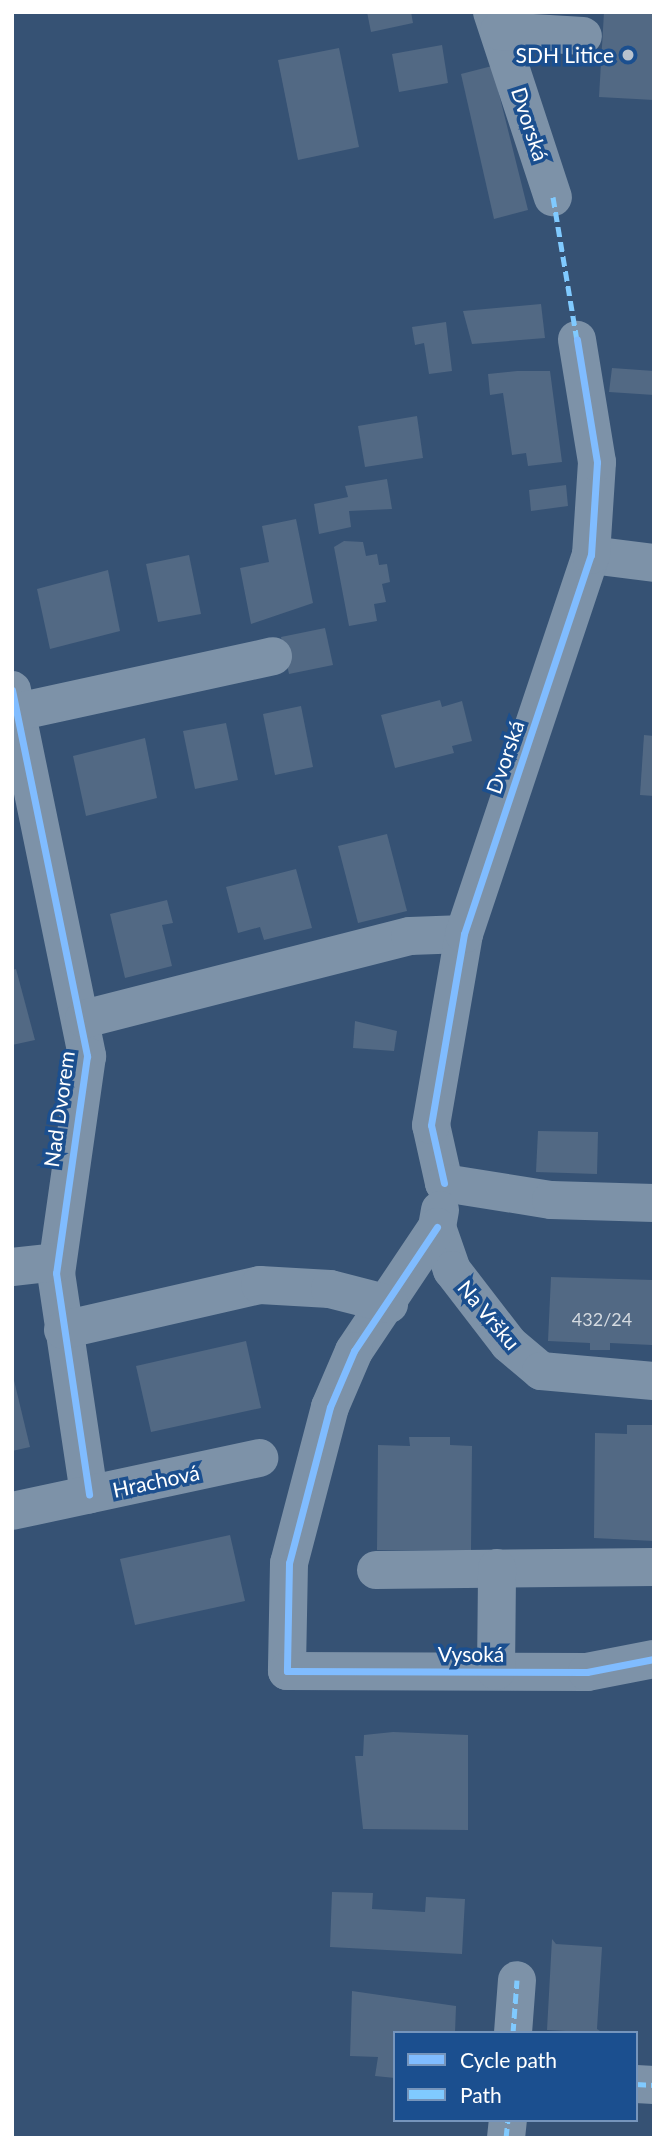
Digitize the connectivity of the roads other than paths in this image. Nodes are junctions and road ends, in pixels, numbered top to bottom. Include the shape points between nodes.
1 (496, 22) edge
2 (583, 36) dead end
3 (553, 197) dead end
4 (577, 340) dead end
5 (591, 555) junction
6 (654, 563) edge
7 (273, 656) dead end
8 (15, 701) edge
9 (464, 934) junction
10 (84, 1019) junction
11 (444, 1183) junction
12 (654, 1203) edge
13 (437, 1227) junction
14 (56, 1262) junction
15 (12, 1266) edge
16 (389, 1304) junction
17 (63, 1330) junction
18 (654, 1381) edge
19 (259, 1458) dead end
20 (89, 1495) junction
21 (12, 1511) edge
22 (654, 1567) edge
23 (497, 1568) junction
24 (376, 1570) dead end
25 (654, 1659) edge
26 (496, 1671) junction
27 (517, 1980) dead end
28 (513, 2031) edge

1 - 2 street
1 - 3 street, Dvorská
4 - 5 street, Dvorská via 597,462
5 - 6 street
5 - 9 street, Dvorská
7 - 8 street, Nad Dvorem
8 - 10 street, Nad Dvorem
9 - 10 street via 410,936
9 - 11 street, Dvorská via 431,1125
10 - 14 street, Nad Dvorem via 87,1056
11 - 12 street via 551,1200
11 - 13 street, Na Vršku
13 - 16 street
13 - 18 street, Na Vršku via 452,1270 509,1344 541,1371
14 - 15 street
14 - 17 street, Nad Dvorem
16 - 17 street via 330,1289 260,1285
16 - 26 street, Vysoká via 354,1351 330,1407 289,1563 286,1671
17 - 20 street, Nad Dvorem
19 - 20 street, Hrachová
20 - 21 street, Hrachová
22 - 23 street
23 - 24 street
23 - 26 street
25 - 26 street, Vysoká via 587,1672
27 - 28 street

